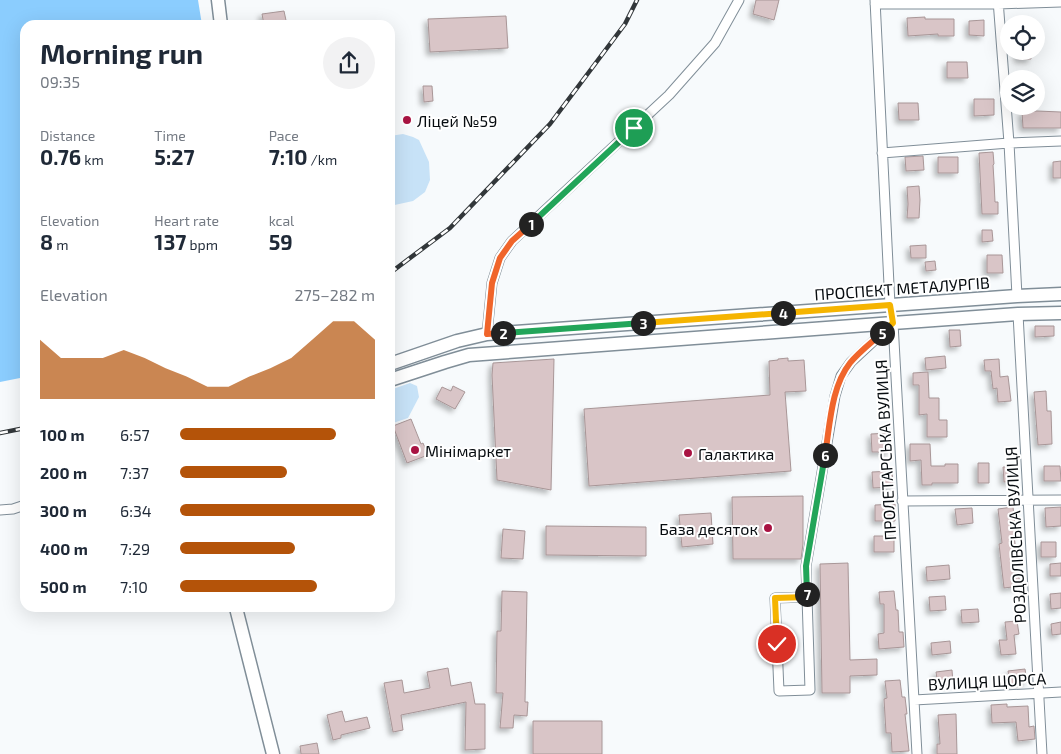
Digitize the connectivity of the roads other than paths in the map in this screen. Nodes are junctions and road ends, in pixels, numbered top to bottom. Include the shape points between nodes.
1 (218, 0) edge
2 (739, 0) edge
3 (875, 2) edge
4 (998, 2) edge
5 (1061, 2) edge
6 (220, 20) edge
7 (1061, 141) edge
8 (1009, 143) junction
9 (882, 154) junction
10 (1061, 294) edge
11 (1017, 296) junction
12 (890, 305) junction
13 (1061, 313) edge
14 (1018, 314) junction
15 (632, 323) junction
16 (893, 323) junction
17 (487, 334) junction
18 (635, 342) junction
19 (395, 362) edge
20 (395, 378) edge
21 (1027, 500) junction
22 (1061, 500) edge
23 (902, 501) junction
24 (20, 507) edge
25 (0, 510) edge
26 (807, 597) junction
27 (237, 612) edge
28 (1061, 692) edge
29 (1038, 693) junction
30 (914, 700) junction
31 (272, 754) edge
32 (917, 754) edge
33 (1042, 754) edge

1 - 6 street
2 - 17 street via 715,43 669,95 512,241 500,258 492,283
3 - 4 street
3 - 9 street
4 - 5 street
4 - 8 street
7 - 8 street
8 - 9 street
8 - 11 street
9 - 12 street
10 - 11 street, ПРОСПЕКТ МЕТАЛУРГІВ
11 - 12 street, ПРОСПЕКТ МЕТАЛУРГІВ
11 - 14 street
12 - 15 street, ПРОСПЕКТ МЕТАЛУРГІВ
12 - 16 street
13 - 14 street
14 - 16 street
14 - 21 street, РОЗДОЛІВСЬКА ВУЛИЦЯ
15 - 17 street, ПРОСПЕКТ МЕТАЛУРГІВ
15 - 18 street via 629,332
16 - 18 street
16 - 23 street, ПРОЛЕТАРСЬКА ВУЛИЦЯ
16 - 26 street, ПРОЛЕТАРСЬКА ВУЛИЦЯ via 851,362 835,396 806,566
17 - 19 street, ПРОСПЕКТ МЕТАЛУРГІВ
18 - 20 street via 469,355
21 - 22 street
21 - 23 street
21 - 29 street, РОЗДОЛІВСЬКА ВУЛИЦЯ
23 - 30 street, ПРОЛЕТАРСЬКА ВУЛИЦЯ
24 - 25 street
26 - 26 street, ПРОЛЕТАРСЬКА ВУЛИЦЯ via 810,690 779,691 775,598
27 - 31 street
28 - 29 street, ВУЛИЦЯ ЩОРСА
29 - 30 street, ВУЛИЦЯ ЩОРСА
29 - 33 street, РОЗДОЛІВСЬКА ВУЛИЦЯ
30 - 32 street, ПРОЛЕТАРСЬКА ВУЛИЦЯ

